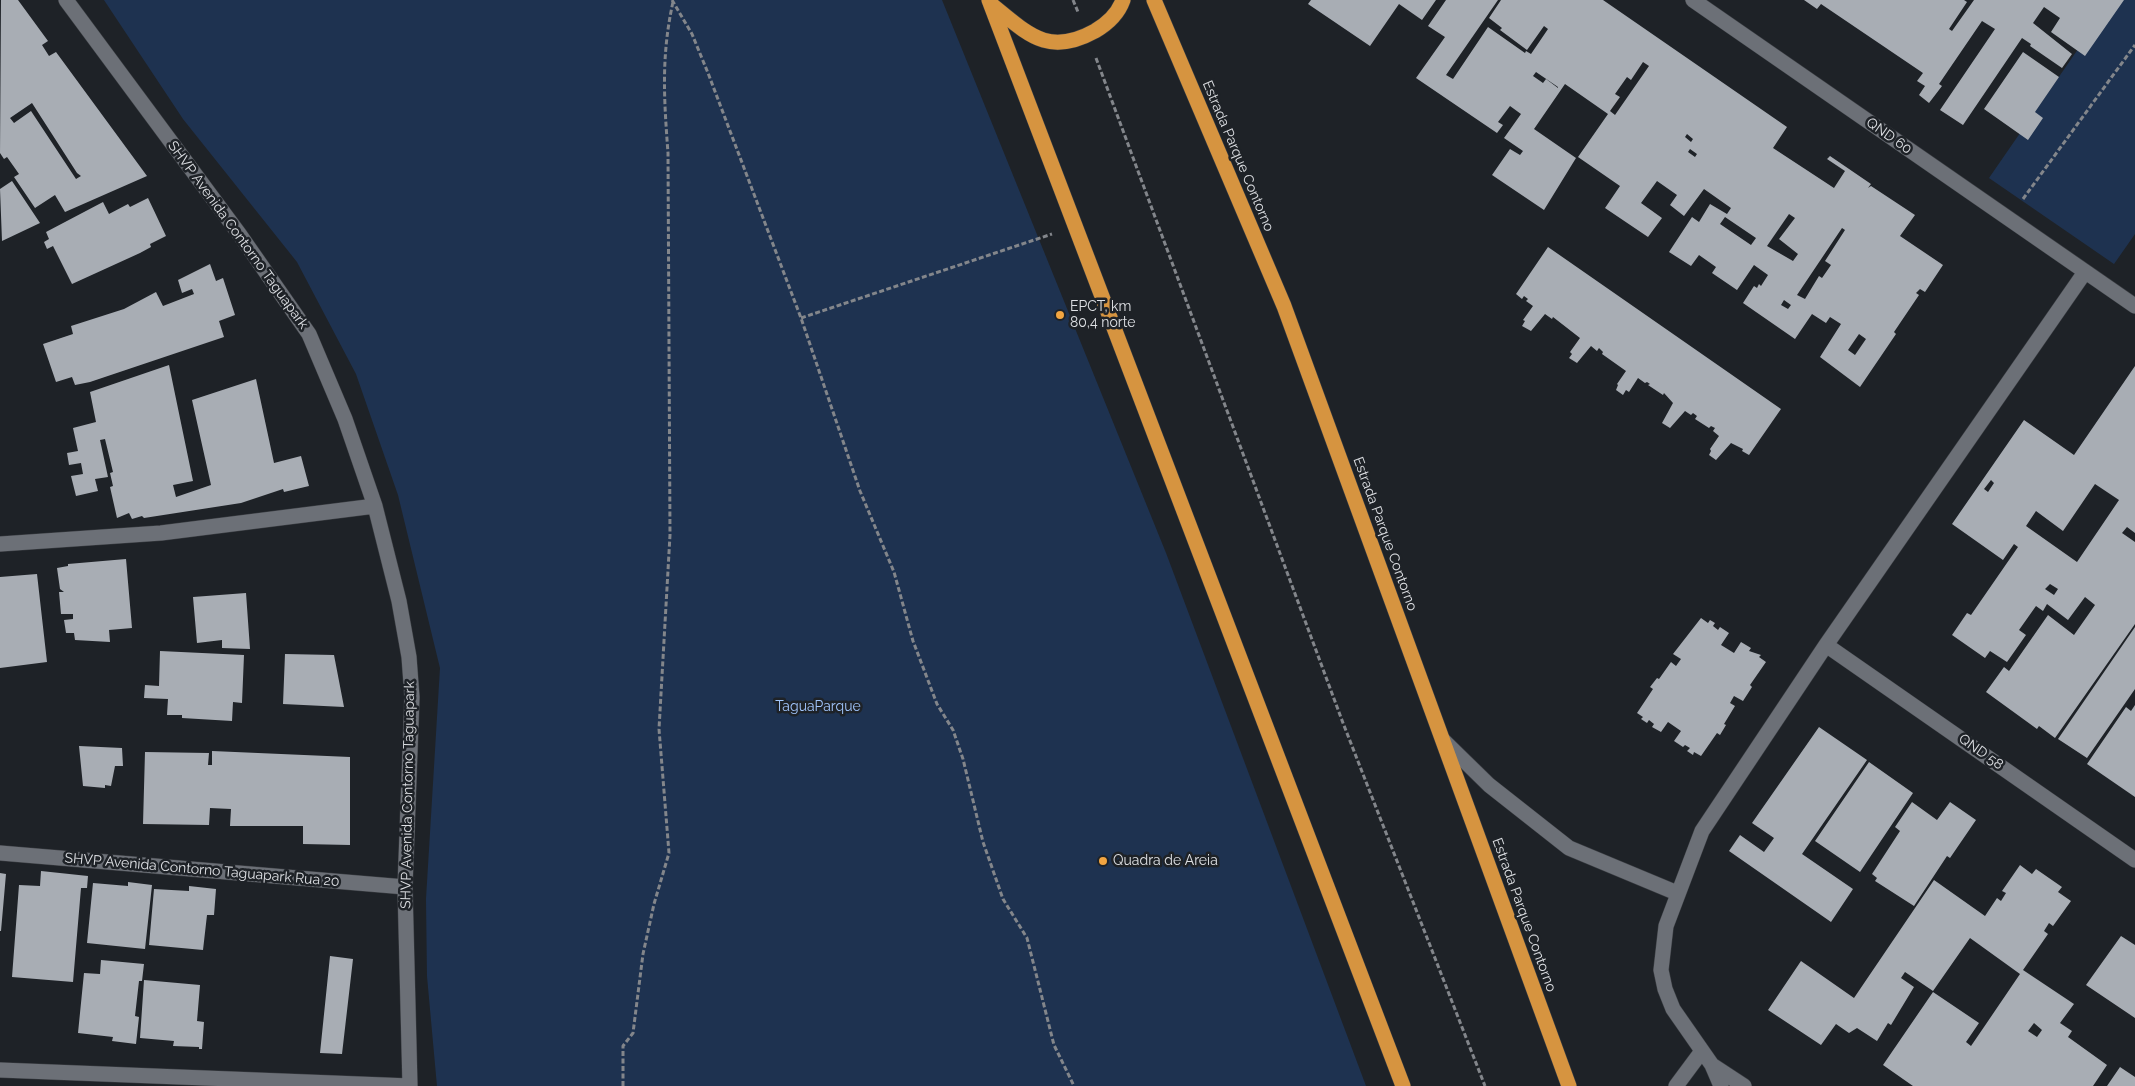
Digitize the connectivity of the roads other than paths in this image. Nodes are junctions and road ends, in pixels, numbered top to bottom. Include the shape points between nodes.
1 (66, 0) edge
2 (1123, 0) edge
3 (1154, 0) edge
4 (1693, 0) edge
5 (990, 2) edge
6 (2086, 272) junction
7 (2135, 306) edge
8 (375, 506) junction
9 (0, 544) edge
10 (1826, 645) junction
11 (1442, 740) junction
12 (0, 853) edge
13 (2135, 860) edge
14 (404, 887) junction
15 (1677, 893) junction
16 (1702, 1051) junction
17 (1712, 1065) junction
18 (0, 1070) edge
19 (410, 1086) edge
20 (1403, 1086) edge
21 (1569, 1086) edge
22 (1676, 1086) edge
23 (1721, 1086) edge
24 (1744, 1086) edge

1 - 8 street, SHVP Avenida Contorno Taguapark via 309,334 346,419
2 - 5 highway via 1115,15 1102,27 1060,44 1043,42 1027,34
3 - 11 highway, Estrada Parque Contorno via 1284,306
4 - 6 street, QND 60
5 - 20 highway
6 - 7 street, QND 60
6 - 10 street
8 - 9 street via 161,533
8 - 14 street, SHVP Avenida Contorno Taguapark via 410,657 412,697
10 - 13 street, QND 58
10 - 15 street via 1702,831
11 - 15 street via 1489,785 1570,848
11 - 21 highway, Estrada Parque Contorno
12 - 14 street, SHVP Avenida Contorno Taguapark Rua 20
14 - 19 street, SHVP Avenida Contorno Taguapark
15 - 16 street via 1666,926 1661,970 1673,1009
16 - 17 street
16 - 22 street
17 - 23 street
17 - 24 street
18 - 19 street

